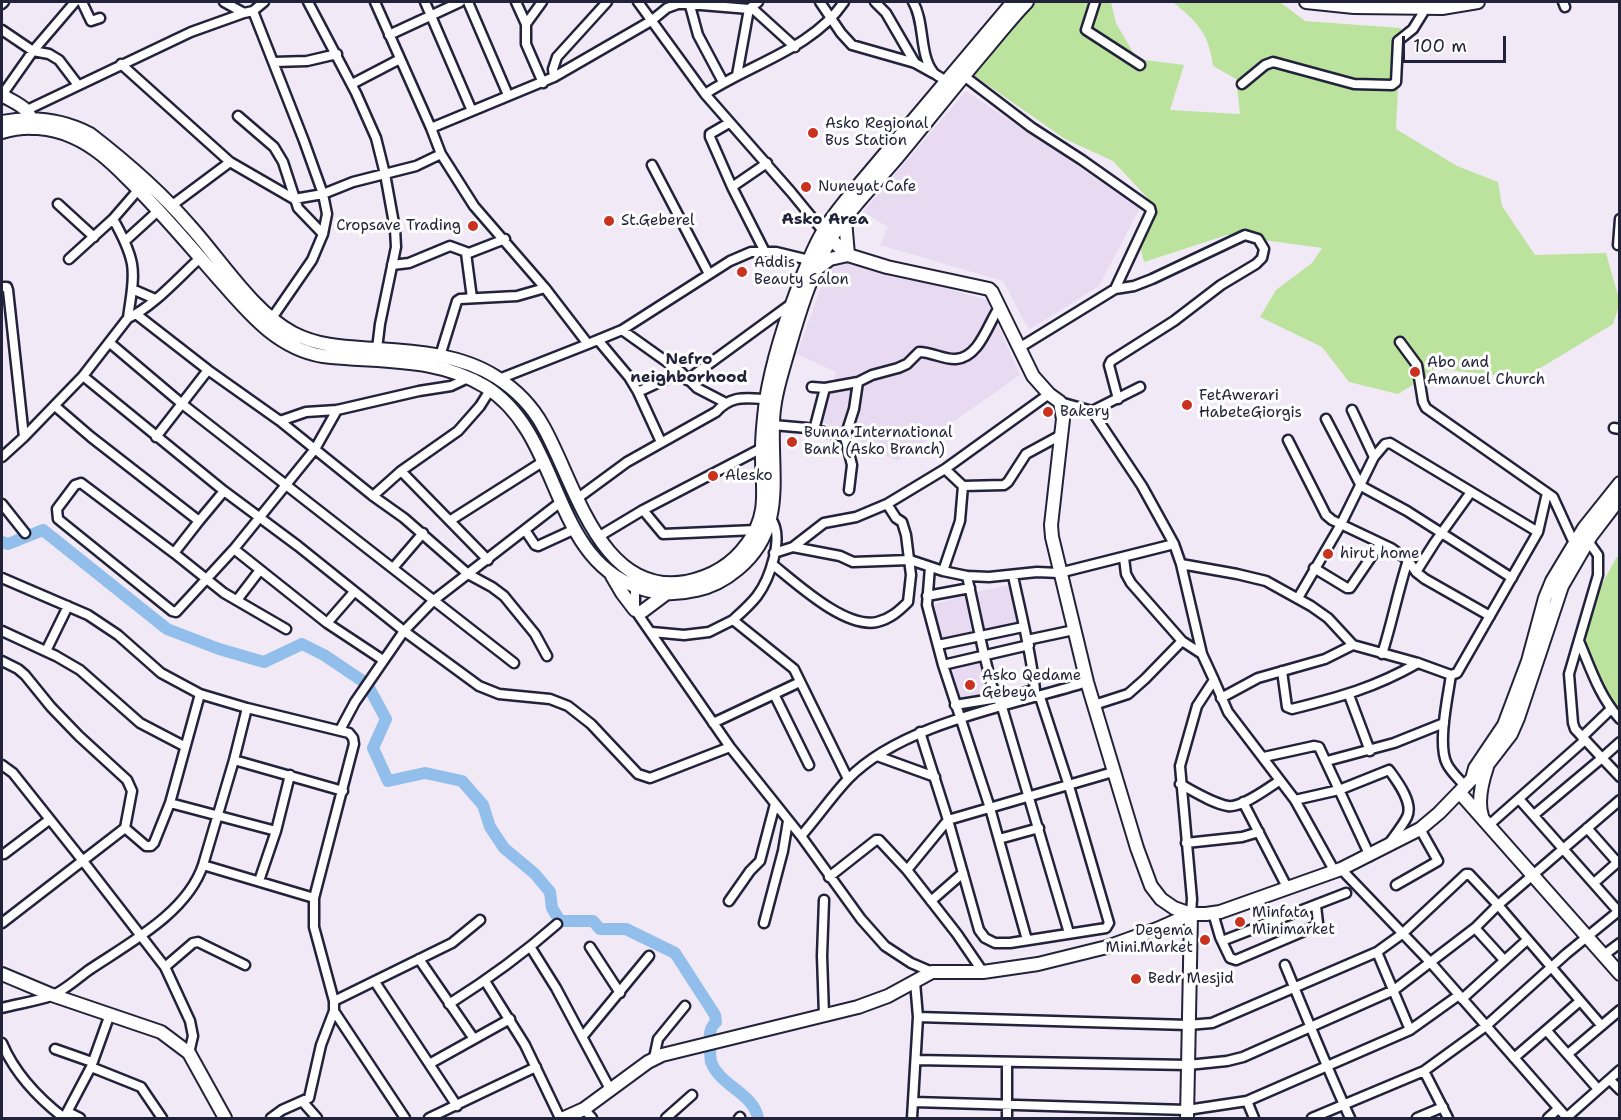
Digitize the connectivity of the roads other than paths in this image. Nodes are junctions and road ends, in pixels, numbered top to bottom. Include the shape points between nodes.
1 (82, 2) edge
2 (224, 2) edge
3 (264, 2) edge
4 (308, 2) edge
5 (375, 2) edge
6 (425, 2) edge
7 (460, 2) edge
8 (468, 2) edge
9 (516, 2) edge
10 (542, 2) edge
11 (607, 2) edge
12 (639, 2) edge
13 (820, 2) edge
14 (844, 2) edge
15 (875, 2) edge
16 (913, 2) edge
17 (1021, 2) edge
18 (1095, 2) edge
19 (1306, 2) edge
20 (1478, 2) edge
21 (72, 3) edge
22 (689, 3) edge
23 (753, 6) edge
24 (1426, 8) junction
25 (248, 12) junction
26 (431, 17) junction
27 (100, 18) dead end
28 (831, 18) junction
29 (651, 21) junction
30 (526, 24) junction
31 (2, 30) edge
32 (389, 35) junction
33 (795, 47) junction
34 (33, 51) junction
35 (337, 54) junction
36 (400, 59) junction
37 (274, 62) junction
38 (915, 63) junction
39 (121, 64) junction
40 (1140, 65) dead end
41 (933, 72) junction
42 (737, 75) junction
43 (964, 76) junction
44 (554, 77) junction
45 (945, 80) junction
46 (543, 82) junction
47 (723, 82) junction
48 (352, 84) junction
49 (1242, 84) dead end
50 (78, 85) junction
51 (705, 94) junction
52 (2, 95) edge
53 (508, 95) junction
54 (472, 111) junction
55 (238, 116) dead end
56 (31, 119) junction
57 (2, 122) edge
58 (729, 123) junction
59 (431, 128) junction
60 (2, 132) edge
61 (441, 154) junction
62 (230, 162) junction
63 (767, 163) junction
64 (652, 165) dead end
65 (385, 174) junction
66 (732, 187) junction
67 (139, 189) junction
68 (323, 194) junction
69 (294, 199) junction
70 (58, 204) dead end
71 (165, 208) junction
72 (113, 219) junction
73 (1620, 219) edge
74 (845, 220) junction
75 (323, 234) junction
76 (826, 236) junction
77 (94, 237) junction
78 (505, 239) junction
79 (124, 241) junction
80 (1618, 245) edge
81 (764, 250) junction
82 (466, 253) junction
83 (848, 255) junction
84 (200, 258) junction
85 (69, 259) dead end
86 (392, 265) junction
87 (812, 266) junction
88 (709, 274) junction
89 (2, 287) edge
90 (545, 288) junction
91 (132, 289) junction
92 (1115, 289) junction
93 (472, 298) junction
94 (155, 299) junction
95 (792, 304) junction
96 (1000, 306) junction
97 (132, 316) junction
98 (272, 318) junction
99 (622, 330) junction
100 (598, 340) junction
101 (1400, 342) dead end
102 (110, 343) junction
103 (588, 344) junction
104 (1019, 348) junction
105 (377, 349) junction
106 (440, 356) junction
107 (208, 370) junction
108 (83, 376) junction
109 (684, 376) junction
110 (468, 378) junction
111 (499, 379) junction
112 (858, 382) junction
113 (812, 387) dead end
114 (1140, 387) dead end
115 (825, 388) junction
116 (490, 390) junction
117 (638, 392) junction
118 (1049, 394) junction
119 (766, 399) junction
120 (1118, 399) junction
121 (724, 402) junction
122 (1060, 402) junction
123 (181, 403) junction
124 (55, 406) junction
125 (337, 410) junction
126 (1352, 410) dead end
127 (1092, 411) junction
128 (1326, 419) dead end
129 (279, 421) junction
130 (772, 425) junction
131 (814, 430) junction
132 (1061, 435) junction
133 (24, 437) junction
134 (156, 437) junction
135 (845, 437) junction
136 (1288, 440) dead end
137 (661, 442) junction
138 (762, 448) junction
139 (315, 449) junction
140 (2, 457) edge
141 (1374, 457) junction
142 (544, 461) junction
143 (945, 469) junction
144 (401, 471) junction
145 (1620, 483) edge
146 (286, 484) junction
147 (963, 486) junction
148 (1361, 486) junction
149 (849, 490) dead end
150 (224, 491) junction
151 (1471, 492) junction
152 (1547, 493) junction
153 (373, 496) junction
154 (578, 498) junction
155 (1620, 498) edge
156 (562, 501) junction
157 (2, 504) edge
158 (887, 504) junction
159 (643, 510) junction
160 (258, 517) junction
161 (771, 519) junction
162 (199, 520) junction
163 (451, 520) junction
164 (1340, 526) junction
165 (575, 529) junction
166 (525, 530) junction
167 (756, 530) junction
168 (1538, 532) junction
169 (26, 533) dead end
170 (423, 533) junction
171 (1441, 535) junction
172 (1588, 535) junction
173 (598, 537) junction
174 (1574, 543) junction
175 (1173, 544) junction
176 (1380, 544) junction
177 (793, 546) junction
178 (234, 549) junction
179 (174, 553) junction
180 (774, 553) junction
181 (1124, 558) junction
182 (488, 560) junction
183 (1408, 560) junction
184 (910, 561) junction
185 (772, 564) junction
186 (1181, 564) junction
187 (930, 567) junction
188 (393, 568) junction
189 (1314, 568) junction
190 (260, 570) junction
191 (943, 571) junction
192 (1416, 572) junction
193 (1059, 573) junction
194 (468, 574) junction
195 (612, 575) junction
196 (967, 576) junction
197 (1013, 576) junction
198 (2, 578) edge
199 (1512, 578) junction
200 (207, 580) junction
201 (640, 582) junction
202 (970, 588) junction
203 (354, 592) junction
204 (667, 593) junction
205 (927, 596) junction
206 (1298, 597) junction
207 (237, 600) junction
208 (434, 600) junction
209 (68, 606) junction
210 (640, 612) junction
211 (1490, 616) junction
212 (733, 620) junction
213 (327, 623) junction
214 (1543, 624) junction
215 (1023, 627) junction
216 (286, 628) dead end
217 (1074, 630) junction
218 (2, 631) edge
219 (404, 631) junction
220 (652, 632) junction
221 (980, 636) junction
222 (1182, 641) junction
223 (1579, 641) junction
224 (1028, 643) junction
225 (938, 645) junction
226 (1353, 645) junction
227 (46, 651) junction
228 (1202, 654) junction
229 (1382, 654) junction
230 (547, 656) dead end
231 (985, 657) junction
232 (383, 660) junction
233 (2, 661) edge
234 (514, 663) dead end
235 (1418, 663) junction
236 (943, 665) junction
237 (1282, 670) junction
238 (1451, 675) junction
239 (1214, 680) junction
240 (800, 682) junction
241 (1087, 682) junction
242 (200, 694) junction
243 (774, 694) junction
244 (1349, 695) junction
245 (1040, 697) junction
246 (1221, 698) junction
247 (1000, 703) junction
248 (955, 705) junction
249 (1094, 705) junction
250 (247, 708) junction
251 (1611, 709) junction
252 (1620, 718) edge
253 (961, 719) junction
254 (713, 723) junction
255 (1444, 723) junction
256 (340, 730) junction
257 (920, 732) junction
258 (1583, 738) junction
259 (1620, 742) edge
260 (184, 746) junction
261 (730, 747) junction
262 (1370, 751) junction
263 (877, 756) junction
264 (1264, 757) junction
265 (1602, 758) junction
266 (234, 760) junction
267 (1327, 761) junction
268 (2, 765) edge
269 (809, 765) dead end
270 (1487, 767) junction
271 (1113, 772) junction
272 (290, 775) junction
273 (935, 777) junction
274 (1620, 777) edge
275 (848, 778) junction
276 (1280, 781) junction
277 (1180, 784) junction
278 (1069, 786) junction
279 (1465, 786) junction
280 (1339, 790) junction
281 (344, 791) junction
282 (1030, 797) junction
283 (1519, 799) junction
284 (1295, 800) junction
285 (1620, 800) edge
286 (1243, 802) junction
287 (170, 803) junction
288 (775, 804) junction
289 (990, 808) junction
290 (217, 815) junction
291 (1534, 815) junction
292 (49, 820) junction
293 (948, 820) junction
294 (1485, 820) junction
295 (788, 821) junction
296 (125, 828) junction
297 (1039, 828) junction
298 (1587, 828) junction
299 (1420, 829) junction
300 (276, 831) junction
301 (1259, 832) junction
302 (801, 836) junction
303 (999, 838) junction
304 (1186, 843) junction
305 (1388, 846) junction
306 (1563, 849) junction
307 (4, 854) dead end
308 (1370, 856) junction
309 (83, 861) junction
310 (1618, 861) edge
311 (203, 865) junction
312 (907, 870) junction
313 (1338, 871) junction
314 (963, 873) junction
315 (1534, 875) junction
316 (829, 877) junction
317 (259, 881) junction
318 (1594, 883) junction
319 (1396, 885) dead end
320 (1288, 889) junction
321 (1346, 893) dead end
322 (314, 898) junction
323 (824, 900) dead end
324 (729, 901) dead end
325 (931, 901) junction
326 (1498, 905) junction
327 (1316, 906) junction
328 (1619, 910) edge
329 (1191, 914) junction
330 (1213, 914) junction
331 (480, 920) dead end
332 (764, 922) dead end
333 (2, 923) edge
334 (557, 924) dead end
335 (1475, 928) junction
336 (1069, 933) junction
337 (1402, 934) junction
338 (140, 935) junction
339 (1588, 936) junction
340 (1027, 940) junction
341 (1527, 940) junction
342 (1222, 941) junction
343 (1620, 943) edge
344 (590, 947) dead end
345 (531, 948) junction
346 (1377, 952) junction
347 (1604, 955) junction
348 (649, 956) dead end
349 (419, 959) junction
350 (1504, 960) junction
351 (1431, 963) junction
352 (245, 964) dead end
353 (1285, 965) dead end
354 (165, 967) junction
355 (1551, 968) junction
356 (932, 972) junction
357 (983, 972) junction
358 (2, 974) edge
359 (1620, 974) edge
360 (485, 981) junction
361 (375, 982) junction
362 (915, 982) junction
363 (1294, 988) junction
364 (1394, 990) junction
365 (620, 993) junction
366 (52, 995) junction
367 (1460, 997) junction
368 (334, 1001) junction
369 (1580, 1001) junction
370 (449, 1004) junction
371 (685, 1006) dead end
372 (2, 1008) edge
373 (334, 1011) junction
374 (1620, 1011) edge
375 (110, 1014) junction
376 (824, 1015) junction
377 (918, 1017) junction
378 (510, 1020) junction
379 (1188, 1025) junction
380 (1601, 1025) junction
381 (1486, 1026) junction
382 (1312, 1027) junction
383 (1410, 1030) junction
384 (1547, 1031) junction
385 (583, 1036) junction
386 (474, 1039) junction
387 (2, 1043) edge
388 (55, 1049) dead end
389 (189, 1053) junction
390 (1568, 1054) junction
391 (654, 1058) junction
392 (1515, 1058) junction
393 (916, 1059) junction
394 (1007, 1062) junction
395 (431, 1063) junction
396 (92, 1065) junction
397 (1188, 1065) junction
398 (1326, 1066) junction
399 (536, 1067) junction
400 (1620, 1070) edge
401 (1424, 1071) junction
402 (1610, 1080) junction
403 (610, 1089) junction
404 (1598, 1089) junction
405 (1620, 1090) edge
406 (692, 1095) dead end
407 (302, 1101) junction
408 (1247, 1101) junction
409 (914, 1102) junction
410 (1344, 1104) junction
411 (1007, 1105) junction
412 (457, 1106) junction
413 (1443, 1107) junction
414 (1558, 1109) junction
415 (588, 1114) edge
416 (1187, 1114) edge
417 (65, 1116) edge
418 (1567, 1118) edge
419 (80, 1119) edge
420 (162, 1119) edge
421 (225, 1119) edge
422 (271, 1119) edge
423 (316, 1119) edge
424 (405, 1119) edge
425 (429, 1119) edge
426 (562, 1119) edge
427 (666, 1119) edge
428 (912, 1119) edge
429 (1007, 1119) edge
430 (1254, 1119) edge
431 (1312, 1119) edge
432 (1350, 1119) edge
433 (1418, 1119) edge
434 (1448, 1119) edge
435 (1548, 1119) edge

1 - 27 street via 91,21
2 - 25 street
3 - 25 street
4 - 35 street
5 - 32 street
6 - 26 street
7 - 26 street
8 - 53 street
9 - 30 street
10 - 30 street
11 - 44 street via 557,57
12 - 29 street
13 - 28 street
14 - 28 street
15 - 38 street
16 - 41 street
17 - 43 main road
17 - 45 main road
18 - 40 street via 1086,30
19 - 24 main road
20 - 24 main road
21 - 34 street
22 - 23 street
22 - 29 street via 667,8
22 - 47 street via 698,35
23 - 33 street
23 - 42 street
24 - 49 street via 1413,28 1398,41 1396,82 1392,85 1354,84 1273,62
25 - 37 street
25 - 39 street via 191,32
26 - 32 street
26 - 54 street
28 - 33 street
28 - 38 street via 852,45
29 - 44 street
29 - 51 street
30 - 46 street via 526,50
31 - 34 street
32 - 36 street
33 - 42 street
34 - 50 street via 59,60
34 - 52 street
35 - 37 street via 307,61
35 - 48 street
36 - 48 street
36 - 59 street
37 - 68 street
38 - 41 street
39 - 50 street
39 - 62 street
41 - 45 street
42 - 47 street
43 - 74 main road
43 - 92 street via 1031,128 1150,208
44 - 46 street
45 - 76 main road via 846,200
46 - 53 street
47 - 51 street
48 - 65 street via 376,138
50 - 56 street
51 - 58 street
52 - 56 main road
53 - 54 street
54 - 59 street
55 - 69 street via 274,147 283,162
56 - 57 main road
56 - 60 main road
56 - 67 main road via 87,144
56 - 71 main road via 65,123 90,134
58 - 63 street
58 - 66 street via 710,134
59 - 61 street
61 - 65 street
61 - 78 street via 474,206
62 - 69 street
62 - 71 street
63 - 66 street
63 - 76 street
64 - 88 street
65 - 68 street
65 - 86 street via 395,229
66 - 81 street
67 - 71 main road
67 - 72 street
68 - 69 street
68 - 75 street via 327,214
69 - 75 street
70 - 77 street
71 - 79 street
71 - 84 main road
71 - 98 main road
72 - 77 street
72 - 79 street
73 - 80 street
74 - 76 main road
74 - 83 main road
75 - 98 street via 312,260
76 - 83 main road
76 - 87 main road
77 - 85 street
78 - 82 street
78 - 90 street
79 - 91 street via 132,264
81 - 87 street
81 - 88 street via 730,261
82 - 86 street via 450,246 409,263
82 - 93 street
83 - 87 main road
83 - 96 main road via 989,289
84 - 94 street
84 - 110 main road via 263,326 301,351 428,365
86 - 105 street
87 - 95 main road
87 - 130 main road
88 - 99 street
89 - 133 street via 8,290
90 - 93 street via 517,296
90 - 103 street
91 - 94 street
91 - 97 street
92 - 104 street
92 - 120 street via 1152,279 1245,235 1258,238 1264,249 1256,264 1111,361
93 - 106 street via 457,301
94 - 97 street
95 - 109 street
95 - 119 main road
96 - 104 main road
96 - 112 street via 982,342 967,356 956,359 919,352 898,368
97 - 102 street
97 - 107 street
98 - 105 main road via 296,335 321,344
99 - 100 street
99 - 109 street
100 - 103 street
100 - 117 street
101 - 152 street via 1417,365 1426,408
102 - 108 street
102 - 123 street
103 - 111 street
104 - 118 main road via 1033,376
105 - 106 main road
106 - 111 main road via 464,362
107 - 123 street
107 - 129 street
108 - 124 street
108 - 134 street
109 - 117 street
109 - 121 street via 703,392
110 - 116 main road
110 - 125 street via 451,386
111 - 154 main road via 538,417
112 - 115 street
112 - 135 street
113 - 115 street
114 - 120 street
115 - 131 street
116 - 142 main road via 525,426
116 - 144 street via 458,431
117 - 137 street
118 - 122 main road
118 - 143 street
119 - 121 street
119 - 138 main road
120 - 127 street
121 - 137 street via 716,412
122 - 127 street
122 - 132 main road
123 - 134 street
123 - 146 street
124 - 133 street
124 - 162 street
125 - 129 street via 306,412
125 - 139 street
126 - 141 street
127 - 175 street via 1142,486
128 - 148 street
129 - 139 street
130 - 131 street
130 - 161 main road
131 - 135 street
132 - 147 street via 1026,454 1004,485
132 - 193 main road via 1052,525
133 - 140 street
134 - 150 street
135 - 149 street via 852,465
136 - 164 street via 1326,515
137 - 154 street
138 - 159 street
138 - 167 main road via 764,507
139 - 146 street
139 - 153 street
141 - 148 street
141 - 151 street via 1383,445 1390,443
142 - 156 main road
142 - 163 street
143 - 147 street
143 - 158 street
144 - 153 street
144 - 163 street
145 - 172 main road
146 - 160 street
146 - 188 street
147 - 191 street via 960,521
148 - 164 street
148 - 171 street
150 - 160 street
150 - 162 street
151 - 168 street
151 - 171 street
152 - 168 street
152 - 174 street via 1556,502
153 - 170 street
154 - 173 main road
155 - 172 main road
156 - 165 main road
156 - 166 street
157 - 169 street
158 - 177 street via 856,517 824,523
158 - 184 street via 904,527
159 - 167 street via 663,534
159 - 173 street
160 - 178 street
160 - 203 street
161 - 180 street via 777,532
161 - 204 main road via 755,553 724,580 705,589
162 - 179 street
163 - 182 street
164 - 176 street
164 - 189 street
165 - 166 street via 538,546
165 - 195 main road via 582,543
166 - 182 street
167 - 201 main road via 737,557 715,573 673,583
168 - 199 street
170 - 188 street
170 - 194 street
171 - 192 street
171 - 199 street
172 - 174 main road
172 - 214 main road
172 - 223 street via 1598,555 1598,575
173 - 201 main road
174 - 214 main road via 1552,581
175 - 181 street
175 - 186 street
176 - 183 street
176 - 189 street via 1350,588
177 - 180 street
177 - 184 street via 853,562
178 - 190 street
178 - 200 street
179 - 200 street
179 - 200 street via 81,483 57,508 58,519 172,611 178,610
180 - 185 street
181 - 193 street
181 - 222 street via 1131,583
182 - 194 street
183 - 192 street
183 - 229 street
184 - 185 street via 908,603 894,616 876,623 844,618
184 - 187 street
185 - 212 street via 758,594
186 - 206 street via 1256,579
186 - 228 street
187 - 191 street
187 - 205 street
188 - 208 street
189 - 206 street
190 - 207 street
190 - 213 street
191 - 196 street
192 - 211 street
193 - 197 street
193 - 217 main road
194 - 208 street
194 - 230 street via 504,596 535,634
195 - 201 main road
195 - 210 main road
196 - 197 street
196 - 202 street
197 - 215 street
198 - 209 street
199 - 211 street
200 - 207 street
201 - 204 main road
201 - 210 street
202 - 205 street
202 - 221 street
203 - 213 street
203 - 219 street
204 - 210 main road
205 - 225 street
206 - 226 street via 1328,618
207 - 216 street
208 - 219 street
208 - 234 street
209 - 227 street
209 - 242 street via 105,625 161,673
210 - 220 street
211 - 238 street via 1457,673
212 - 220 street via 709,632
212 - 240 street via 794,669
213 - 232 street
214 - 270 main road via 1518,718
214 - 279 main road via 1504,724
215 - 221 street
215 - 224 street
217 - 224 street
217 - 241 main road
218 - 227 street
219 - 232 street
219 - 261 street via 488,691 550,699 568,706 643,777 650,778
220 - 254 street
221 - 225 street
221 - 231 street
222 - 228 street
222 - 249 street via 1128,694
223 - 251 street
223 - 258 street via 1569,687 1573,723
224 - 231 street
224 - 247 street via 1035,690
225 - 236 street
226 - 229 street
226 - 237 street
227 - 260 street via 80,670 140,723
228 - 239 street
229 - 235 street
231 - 236 street
231 - 247 street
232 - 256 street
233 - 296 street via 25,675 51,708 127,780 132,791
235 - 238 street
235 - 244 street
236 - 248 street
237 - 244 street via 1289,709
237 - 246 street
238 - 255 street
239 - 246 street
239 - 277 street via 1197,706 1180,766
240 - 243 street
240 - 275 street
241 - 245 street
241 - 249 main road
242 - 250 street
242 - 260 street
243 - 254 street
243 - 269 street
244 - 262 street
245 - 247 street
245 - 278 street
246 - 264 street
247 - 248 street
247 - 253 street
247 - 282 street
248 - 253 street
249 - 271 main road
250 - 256 street
250 - 266 street
251 - 252 street
251 - 258 street
253 - 257 street
253 - 289 street
254 - 261 street
255 - 262 street
255 - 279 street via 1444,755
256 - 281 street via 348,732 354,744
257 - 263 street
257 - 273 street
258 - 265 street
258 - 283 street
259 - 265 street
260 - 287 street
261 - 288 street
262 - 267 street
263 - 273 street
263 - 275 street
264 - 267 street via 1314,746
264 - 276 street
265 - 274 street
265 - 291 street
266 - 272 street
266 - 290 street
267 - 280 street
268 - 292 street via 13,773
270 - 279 main road
270 - 294 main road via 1479,809
271 - 278 street
271 - 329 main road via 1151,886 1161,899
272 - 281 street
272 - 300 street
273 - 293 street
275 - 302 street
276 - 284 street
276 - 286 street
277 - 286 street via 1228,806
277 - 304 street
278 - 282 street
278 - 336 street via 1109,923 1106,928
279 - 294 main road
279 - 299 main road
280 - 284 street
280 - 305 street via 1389,770 1406,798 1409,811
280 - 308 street
281 - 322 street
282 - 289 street
282 - 297 street
283 - 291 street
283 - 294 street
284 - 313 street
285 - 298 street
286 - 301 street
287 - 290 street
287 - 296 street via 151,846
288 - 295 street
288 - 324 street via 760,861
289 - 293 street
289 - 303 street
290 - 300 street
290 - 311 street
291 - 306 street
292 - 307 street
292 - 309 street
293 - 312 street
293 - 314 street
294 - 315 main road
295 - 302 street
295 - 332 street
296 - 309 street
297 - 303 street
297 - 336 street
298 - 306 street
298 - 310 street
299 - 305 main road
299 - 319 street via 1440,864
300 - 317 street
301 - 304 street
301 - 320 street
302 - 316 street
303 - 340 street
304 - 329 street
305 - 308 main road
306 - 315 street
306 - 318 street
308 - 313 main road
309 - 333 street
309 - 338 street
310 - 318 street
311 - 317 street
311 - 338 street via 198,880 177,907
312 - 316 street via 876,840
312 - 325 street
313 - 320 main road
313 - 337 street
314 - 325 street
314 - 340 street via 976,921 985,938 995,943
315 - 326 street
315 - 339 main road
316 - 356 street via 885,946
317 - 322 street
318 - 328 street
320 - 330 main road
321 - 327 street
322 - 368 street via 314,927
323 - 376 street
325 - 357 street
326 - 335 street
326 - 337 street via 1466,874
326 - 341 street
327 - 342 street
327 - 342 street via 1318,923 1312,929 1236,960 1230,958
328 - 339 street
329 - 330 main road
329 - 357 main road via 1107,947 1038,964
329 - 379 main road
330 - 342 street
331 - 349 street via 452,943
334 - 345 street
335 - 350 street
335 - 351 street
336 - 340 street
337 - 346 street
337 - 351 street
338 - 354 street
338 - 366 street
339 - 347 main road
339 - 355 street
341 - 350 street
341 - 355 street
343 - 347 street
344 - 365 street
345 - 360 street
345 - 385 street
346 - 363 street
346 - 364 street
347 - 359 main road
348 - 365 street
349 - 361 street
349 - 370 street
350 - 367 street
351 - 364 street
351 - 367 street
352 - 354 street via 198,942
353 - 363 street
354 - 389 street via 190,1021 193,1036
355 - 369 street
355 - 381 street
356 - 357 main road
356 - 362 main road
358 - 366 main road
360 - 370 street
360 - 378 street
361 - 368 street
361 - 395 street
362 - 376 main road via 888,996
362 - 377 street
363 - 379 street via 1212,1023
363 - 382 street
364 - 382 street
364 - 383 street
365 - 385 street
366 - 372 street
366 - 375 main road
367 - 381 street
367 - 383 street
368 - 373 street
369 - 380 street
369 - 384 street
370 - 386 street
371 - 391 street via 658,1039
373 - 407 street via 321,1045 311,1094
373 - 424 street
374 - 380 street
375 - 389 main road via 161,1032
375 - 396 street
376 - 391 main road
377 - 379 street
377 - 393 street
378 - 386 street
378 - 399 street
379 - 397 main road
380 - 390 street
381 - 392 street
381 - 401 street
382 - 397 street via 1243,1057
382 - 398 street
383 - 398 street
384 - 390 street
384 - 392 street
385 - 403 street
386 - 395 street
387 - 417 street via 21,1078
388 - 396 street
389 - 421 main road
390 - 404 street
391 - 403 main road
392 - 414 street
393 - 394 street
393 - 409 street
394 - 397 street
394 - 411 street
395 - 412 street
396 - 417 street
396 - 420 street via 141,1087
397 - 416 main road
398 - 408 street
398 - 410 street
399 - 412 street
399 - 426 street
400 - 402 street
401 - 410 street
401 - 413 street
402 - 404 street
402 - 405 street
403 - 415 main road
404 - 418 street
406 - 427 street
407 - 422 street
407 - 423 street
408 - 416 street
408 - 430 street
409 - 411 street
409 - 428 street
410 - 431 street
410 - 432 street
411 - 416 street
411 - 429 street
412 - 425 street
413 - 433 street
413 - 434 street
414 - 418 street
414 - 435 street
415 - 426 main road
417 - 419 street

